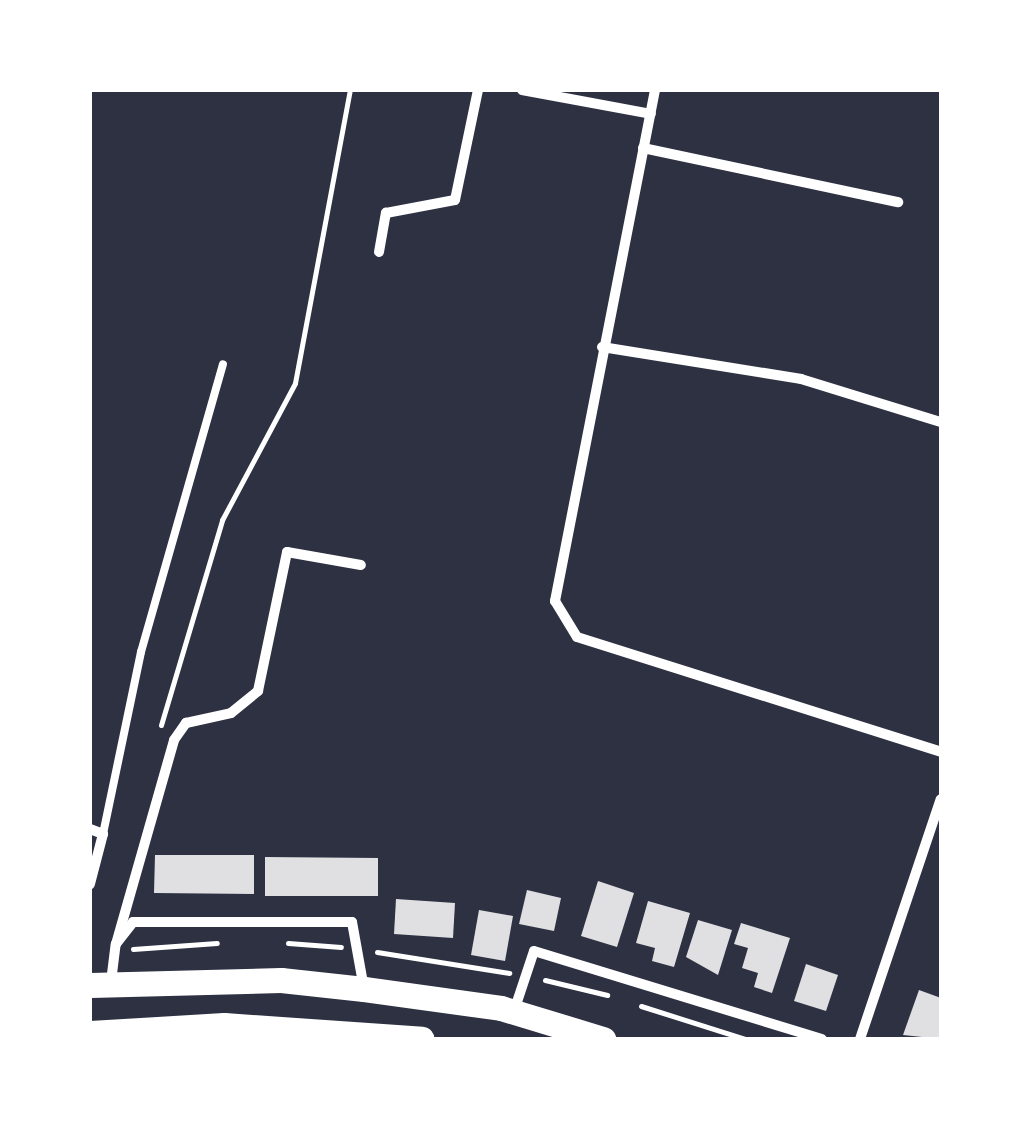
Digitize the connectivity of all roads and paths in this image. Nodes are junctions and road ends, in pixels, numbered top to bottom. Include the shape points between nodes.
1 (350, 90) edge
2 (478, 90) edge
3 (522, 90) edge
4 (656, 90) edge
5 (650, 114) junction
6 (643, 148) junction
7 (898, 202) dead end
8 (380, 252) dead end
9 (602, 347) junction
10 (223, 364) dead end
11 (941, 422) edge
12 (361, 565) dead end
13 (155, 745) dead end
14 (941, 752) edge
15 (941, 800) edge
16 (90, 830) edge
17 (103, 834) junction
18 (90, 884) edge
19 (116, 944) junction
20 (100, 984) edge
21 (364, 989) junction
22 (514, 1012) junction
23 (90, 1033) edge
24 (371, 1036) edge
25 (422, 1039) edge
26 (603, 1039) edge
27 (822, 1039) edge
28 (860, 1039) edge

1 - 13 path via 295,383 222,520
2 - 8 street via 455,200 386,212
3 - 5 street
4 - 5 street
5 - 6 street
6 - 7 street
6 - 9 street
9 - 11 street via 802,379
9 - 14 street via 555,601 577,637
10 - 17 lane via 141,652
12 - 19 street via 287,552 258,691 231,713 186,722 174,740
15 - 28 street
16 - 17 street
17 - 18 street
19 - 20 street
19 - 21 street via 133,922 352,922
20 - 21 highway via 281,980
21 - 22 highway
22 - 26 highway
22 - 27 street via 534,951
23 - 24 highway via 224,1025
24 - 25 highway

